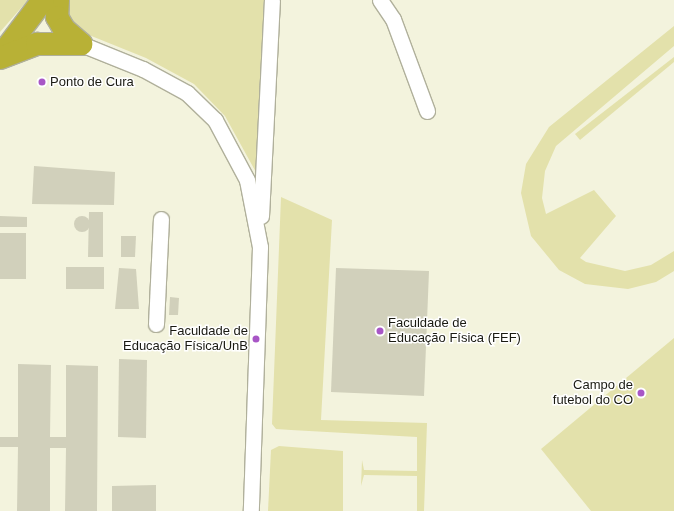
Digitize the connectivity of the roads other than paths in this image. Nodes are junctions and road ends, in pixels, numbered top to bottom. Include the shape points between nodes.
1 (43, 0) edge
2 (58, 0) edge
3 (272, 0) edge
4 (380, 0) edge
5 (81, 44) junction
6 (0, 57) edge
7 (427, 111) dead end
8 (161, 219) dead end
9 (260, 247) junction
10 (156, 324) dead end
11 (250, 511) edge

1 - 6 highway
2 - 5 highway via 57,17 64,29
3 - 9 lane
4 - 7 lane via 393,19
5 - 6 highway via 37,44
5 - 9 lane via 163,79 187,93 214,120 247,180
8 - 10 lane
9 - 11 lane

